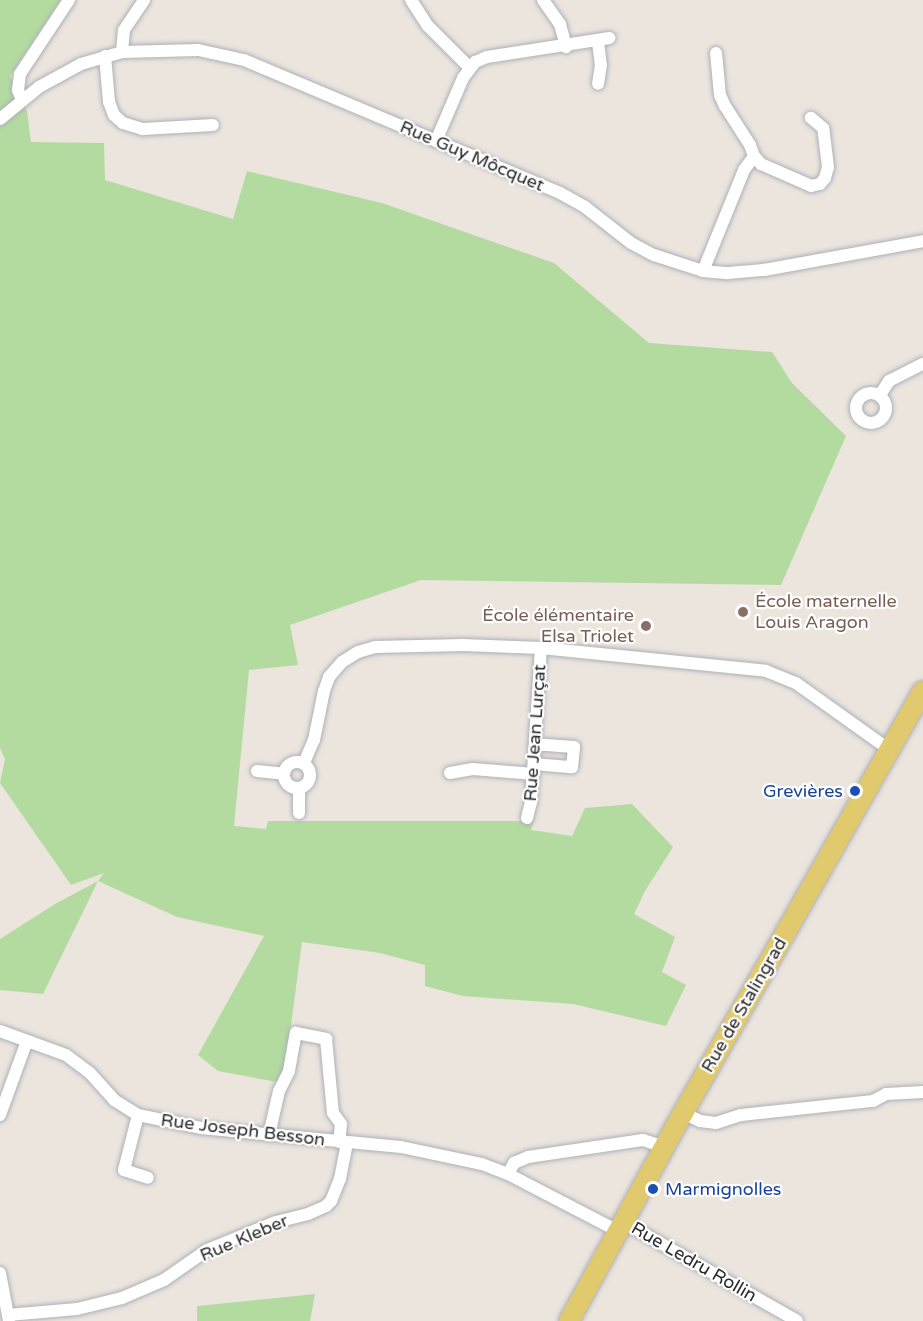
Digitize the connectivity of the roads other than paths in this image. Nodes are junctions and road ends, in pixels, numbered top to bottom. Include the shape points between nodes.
1 (69, 0) edge
2 (144, 0) edge
3 (411, 0) edge
4 (543, 0) edge
5 (566, 47) junction
6 (122, 52) junction
7 (716, 53) dead end
8 (105, 56) junction
9 (470, 67) junction
10 (598, 84) dead end
11 (22, 100) junction
12 (810, 118) dead end
13 (0, 119) edge
14 (213, 125) dead end
15 (436, 141) junction
16 (754, 156) junction
17 (923, 241) edge
18 (703, 271) junction
19 (923, 364) edge
20 (880, 395) dead end
21 (541, 648) junction
22 (923, 691) edge
23 (535, 744) junction
24 (890, 750) junction
25 (304, 763) junction
26 (534, 769) junction
27 (257, 771) dead end
28 (450, 773) dead end
29 (284, 774) junction
30 (299, 788) junction
31 (299, 813) dead end
32 (527, 818) dead end
33 (0, 1031) edge
34 (27, 1041) junction
35 (923, 1092) edge
36 (683, 1113) junction
37 (138, 1114) junction
38 (0, 1115) edge
39 (269, 1135) junction
40 (343, 1142) junction
41 (664, 1147) junction
42 (508, 1174) junction
43 (148, 1178) dead end
44 (620, 1227) junction
45 (0, 1273) edge
46 (6, 1313) edge
47 (569, 1321) edge
48 (797, 1321) edge

1 - 11 street via 20,75 18,90
2 - 6 street via 124,30
3 - 9 street via 428,26
4 - 5 street via 561,24
5 - 9 street via 487,57
5 - 10 street via 604,40
6 - 8 street, Rue Guy Môcquet
6 - 15 street, Rue Guy Môcquet via 198,50 244,60
7 - 16 street via 724,106
8 - 11 street, Rue Guy Môcquet via 59,76
8 - 14 street via 109,102 114,115 123,123 143,129
9 - 15 street
11 - 13 street, Rue Guy Môcquet
12 - 16 street via 823,128 828,167 820,184 810,186 761,164
15 - 18 street, Rue Guy Môcquet via 560,193 631,243
16 - 18 street via 744,170
17 - 18 street, Rue Guy Môcquet via 764,270
19 - 20 street via 889,381
21 - 23 street, Rue Jean Lurçat
21 - 24 street via 766,671 796,683
21 - 25 street via 463,645 375,647 358,652 329,677 314,740
22 - 24 main road, Rue de Stalingrad
23 - 26 street, Rue Jean Lurçat
23 - 26 street via 574,747 572,767
24 - 36 main road, Rue de Stalingrad
25 - 29 street via 291,763
25 - 30 street via 310,777
26 - 28 street
26 - 32 street, Rue Jean Lurçat
27 - 29 street
29 - 30 street via 287,783
30 - 31 street
33 - 34 street, Rue Joseph Besson
34 - 37 street, Rue Joseph Besson via 66,1055 114,1101
34 - 38 street
35 - 36 street via 741,1115 716,1123
36 - 41 main road, Rue de Stalingrad
37 - 39 street, Rue Joseph Besson via 201,1128
37 - 43 street via 124,1170
39 - 40 street, Rue Joseph Besson
39 - 40 street via 296,1033 326,1039 333,1113 341,1124
40 - 42 street, Rue Joseph Besson via 402,1148 482,1164
40 - 46 street, Rue Kleber via 340,1179 326,1206 207,1250 164,1280 122,1298 69,1310
41 - 42 street via 643,1140 528,1157 514,1163
41 - 44 main road, Rue de Stalingrad
42 - 44 street, Rue Joseph Besson
44 - 47 main road, Rue de Stalingrad
44 - 48 street, Rue Ledru Rollin
45 - 46 street

